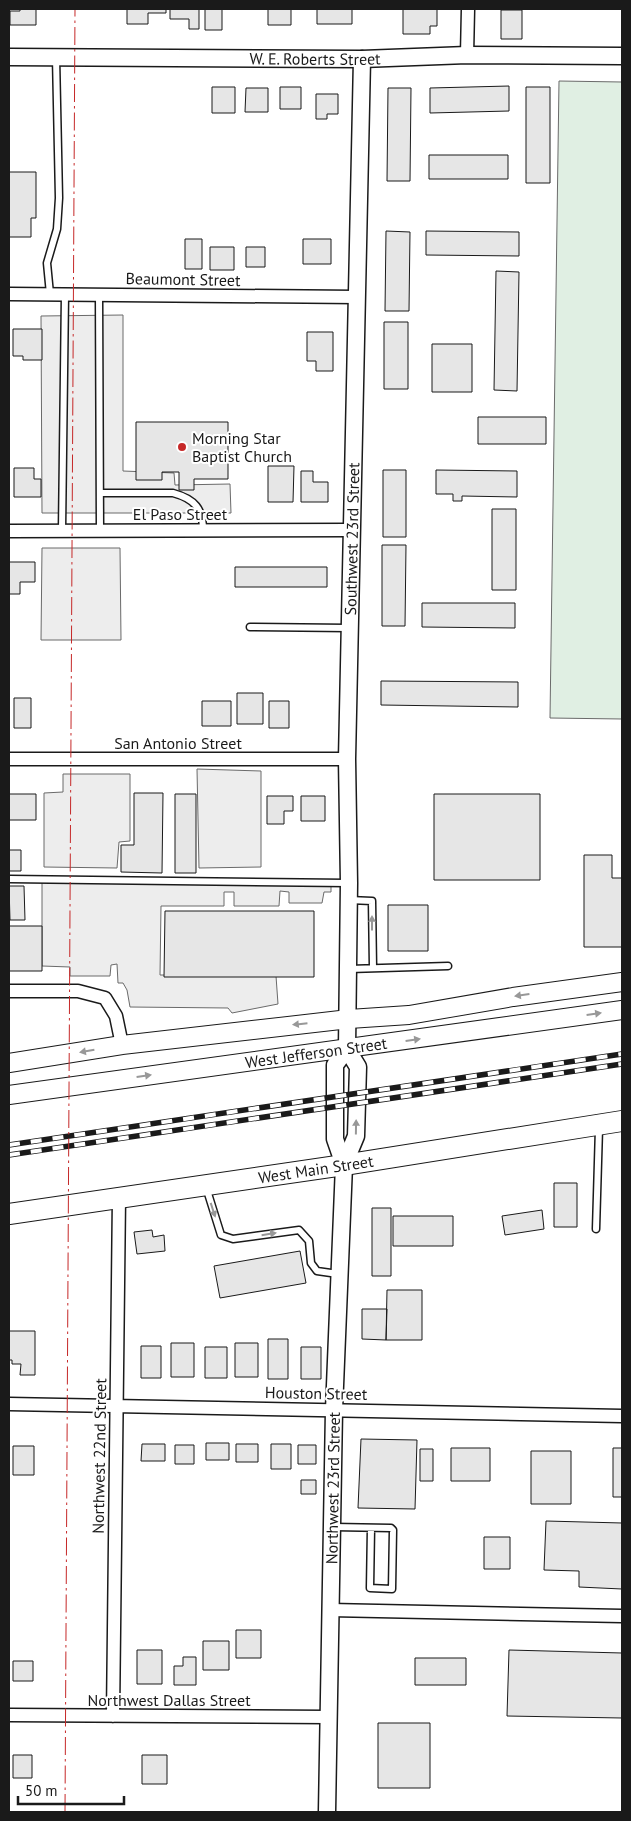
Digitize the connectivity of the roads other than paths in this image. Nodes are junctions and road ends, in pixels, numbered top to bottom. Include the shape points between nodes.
1 (468, 9) edge
2 (467, 55) junction
3 (622, 56) edge
4 (9, 57) edge
5 (56, 57) junction
6 (362, 59) junction
7 (9, 294) edge
8 (50, 294) junction
9 (64, 294) junction
10 (99, 294) junction
11 (357, 297) junction
12 (100, 493) junction
13 (62, 530) junction
14 (100, 530) junction
15 (204, 530) junction
16 (352, 530) junction
17 (9, 531) edge
18 (250, 627) dead end
19 (350, 628) junction
20 (9, 759) edge
21 (346, 759) junction
22 (9, 879) edge
23 (349, 883) junction
24 (349, 900) junction
25 (448, 966) dead end
26 (373, 968) junction
27 (349, 969) junction
28 (622, 982) edge
29 (560, 990) junction
30 (9, 991) edge
31 (622, 1010) edge
32 (566, 1018) junction
33 (349, 1019) junction
34 (122, 1045) junction
35 (347, 1049) junction
36 (9, 1063) edge
37 (9, 1095) edge
38 (622, 1121) edge
39 (599, 1125) junction
40 (344, 1165) junction
41 (205, 1184) junction
42 (120, 1197) junction
43 (9, 1214) edge
44 (596, 1229) dead end
45 (340, 1274) junction
46 (9, 1404) edge
47 (115, 1405) junction
48 (334, 1410) junction
49 (622, 1416) edge
50 (332, 1527) junction
51 (371, 1528) junction
52 (330, 1610) junction
53 (622, 1616) edge
54 (9, 1715) edge
55 (113, 1716) junction
56 (328, 1717) junction
57 (327, 1812) edge

1 - 2 street
2 - 3 street, W. E. Roberts Street
2 - 6 street, W. E. Roberts Street
4 - 5 street, W. E. Roberts Street
5 - 6 street, W. E. Roberts Street
5 - 8 lane via 59,198 57,229 47,263
6 - 11 street, Southwest 23rd Street
7 - 8 street, Beaumont Street
8 - 9 street, Beaumont Street
9 - 10 street, Beaumont Street
9 - 13 lane
10 - 11 street, Beaumont Street
10 - 12 lane
11 - 16 street, Southwest 23rd Street
12 - 14 lane
12 - 15 lane via 180,495 200,508 204,515
13 - 14 street, El Paso Street
13 - 17 street, El Paso Street
14 - 15 street, El Paso Street
15 - 16 street, El Paso Street
16 - 19 street, Southwest 23rd Street
18 - 19 lane
19 - 21 street, Southwest 23rd Street
20 - 21 street, San Antonio Street
21 - 23 street, Southwest 23rd Street
22 - 23 lane
23 - 24 street, Southwest 23rd Street
26 -> 24 lane via 372,901
24 - 27 street, Southwest 23rd Street
25 - 26 lane
26 - 27 lane
27 - 33 street, Southwest 23rd Street
28 - 29 main road, West Jefferson Street
29 - 32 main road
29 -> 33 main road, West Jefferson Street via 409,1014
30 - 34 street via 78,991 104,998 116,1016
32 -> 31 main road, West Jefferson Street
35 -> 32 main road, West Jefferson Street
33 -> 34 main road, West Jefferson Street
33 - 35 street, Northwest 23rd Street
34 -> 36 main road, West Jefferson Street
37 -> 35 main road, West Jefferson Street
40 -> 35 street, Northwest 23rd Street via 356,1136 358,1067
35 - 40 street, Northwest 23rd Street via 335,1065 334,1097 335,1139
38 - 39 main road, West Main Street
39 - 40 main road, West Main Street
39 - 44 lane
40 - 41 main road, West Main Street
40 - 45 street, Northwest 23rd Street
41 - 42 main road, West Main Street
41 -> 45 lane via 221,1235 234,1239 299,1230 308,1241 317,1271
42 - 43 main road, West Main Street
42 - 47 street, Northwest 22nd Street
45 - 48 street, Northwest 23rd Street
46 - 47 street, Houston Street
47 - 48 street, Houston Street
47 - 55 street, Northwest 22nd Street
48 - 49 street, Houston Street
48 - 50 street, Northwest 23rd Street
50 - 51 lane
50 - 52 street, Northwest 23rd Street
51 - 51 lane via 391,1528 395,1532 392,1589 370,1588
52 - 53 street
52 - 56 street, Northwest 23rd Street
54 - 55 street, Northwest Dallas Street
55 - 56 street, Northwest Dallas Street
56 - 57 street, Northwest 23rd Street

